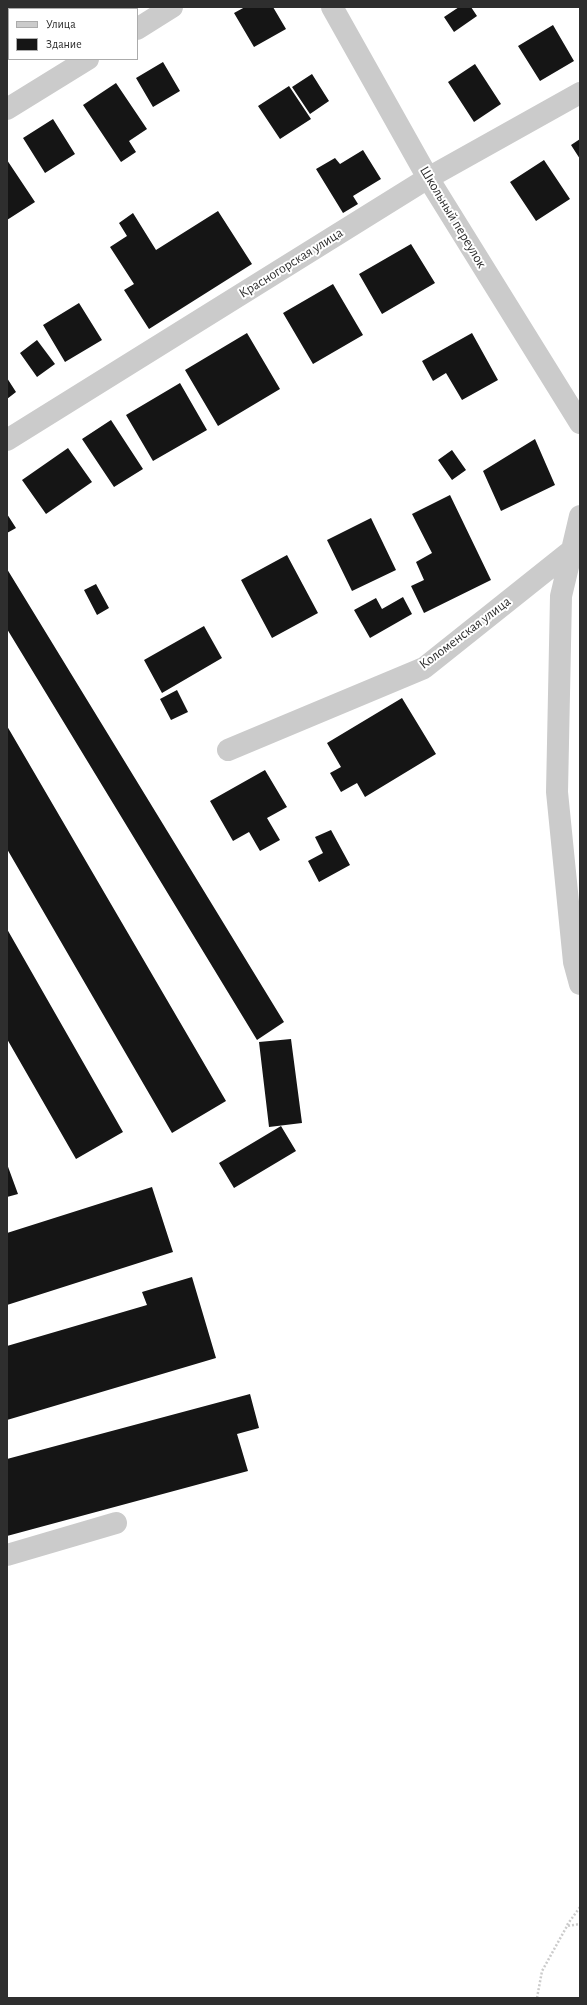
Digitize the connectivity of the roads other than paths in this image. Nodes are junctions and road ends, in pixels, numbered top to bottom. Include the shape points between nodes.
1 (172, 7) edge
2 (332, 7) edge
3 (138, 28) edge
4 (86, 60) edge
5 (580, 93) edge
6 (7, 109) edge
7 (428, 178) junction
8 (580, 423) edge
9 (7, 440) edge
10 (580, 516) edge
11 (572, 550) junction
12 (228, 750) dead end
13 (580, 984) edge
14 (116, 1523) dead end
15 (7, 1555) edge

1 - 3 street
2 - 7 street, Школьный переулок
4 - 6 street
5 - 7 street, Красногорская улица
7 - 8 street, Школьный переулок
7 - 9 street, Красногорская улица
10 - 11 street
11 - 12 street, Коломенская улица via 424,668
11 - 13 street via 561,596 557,792 574,962
14 - 15 street

